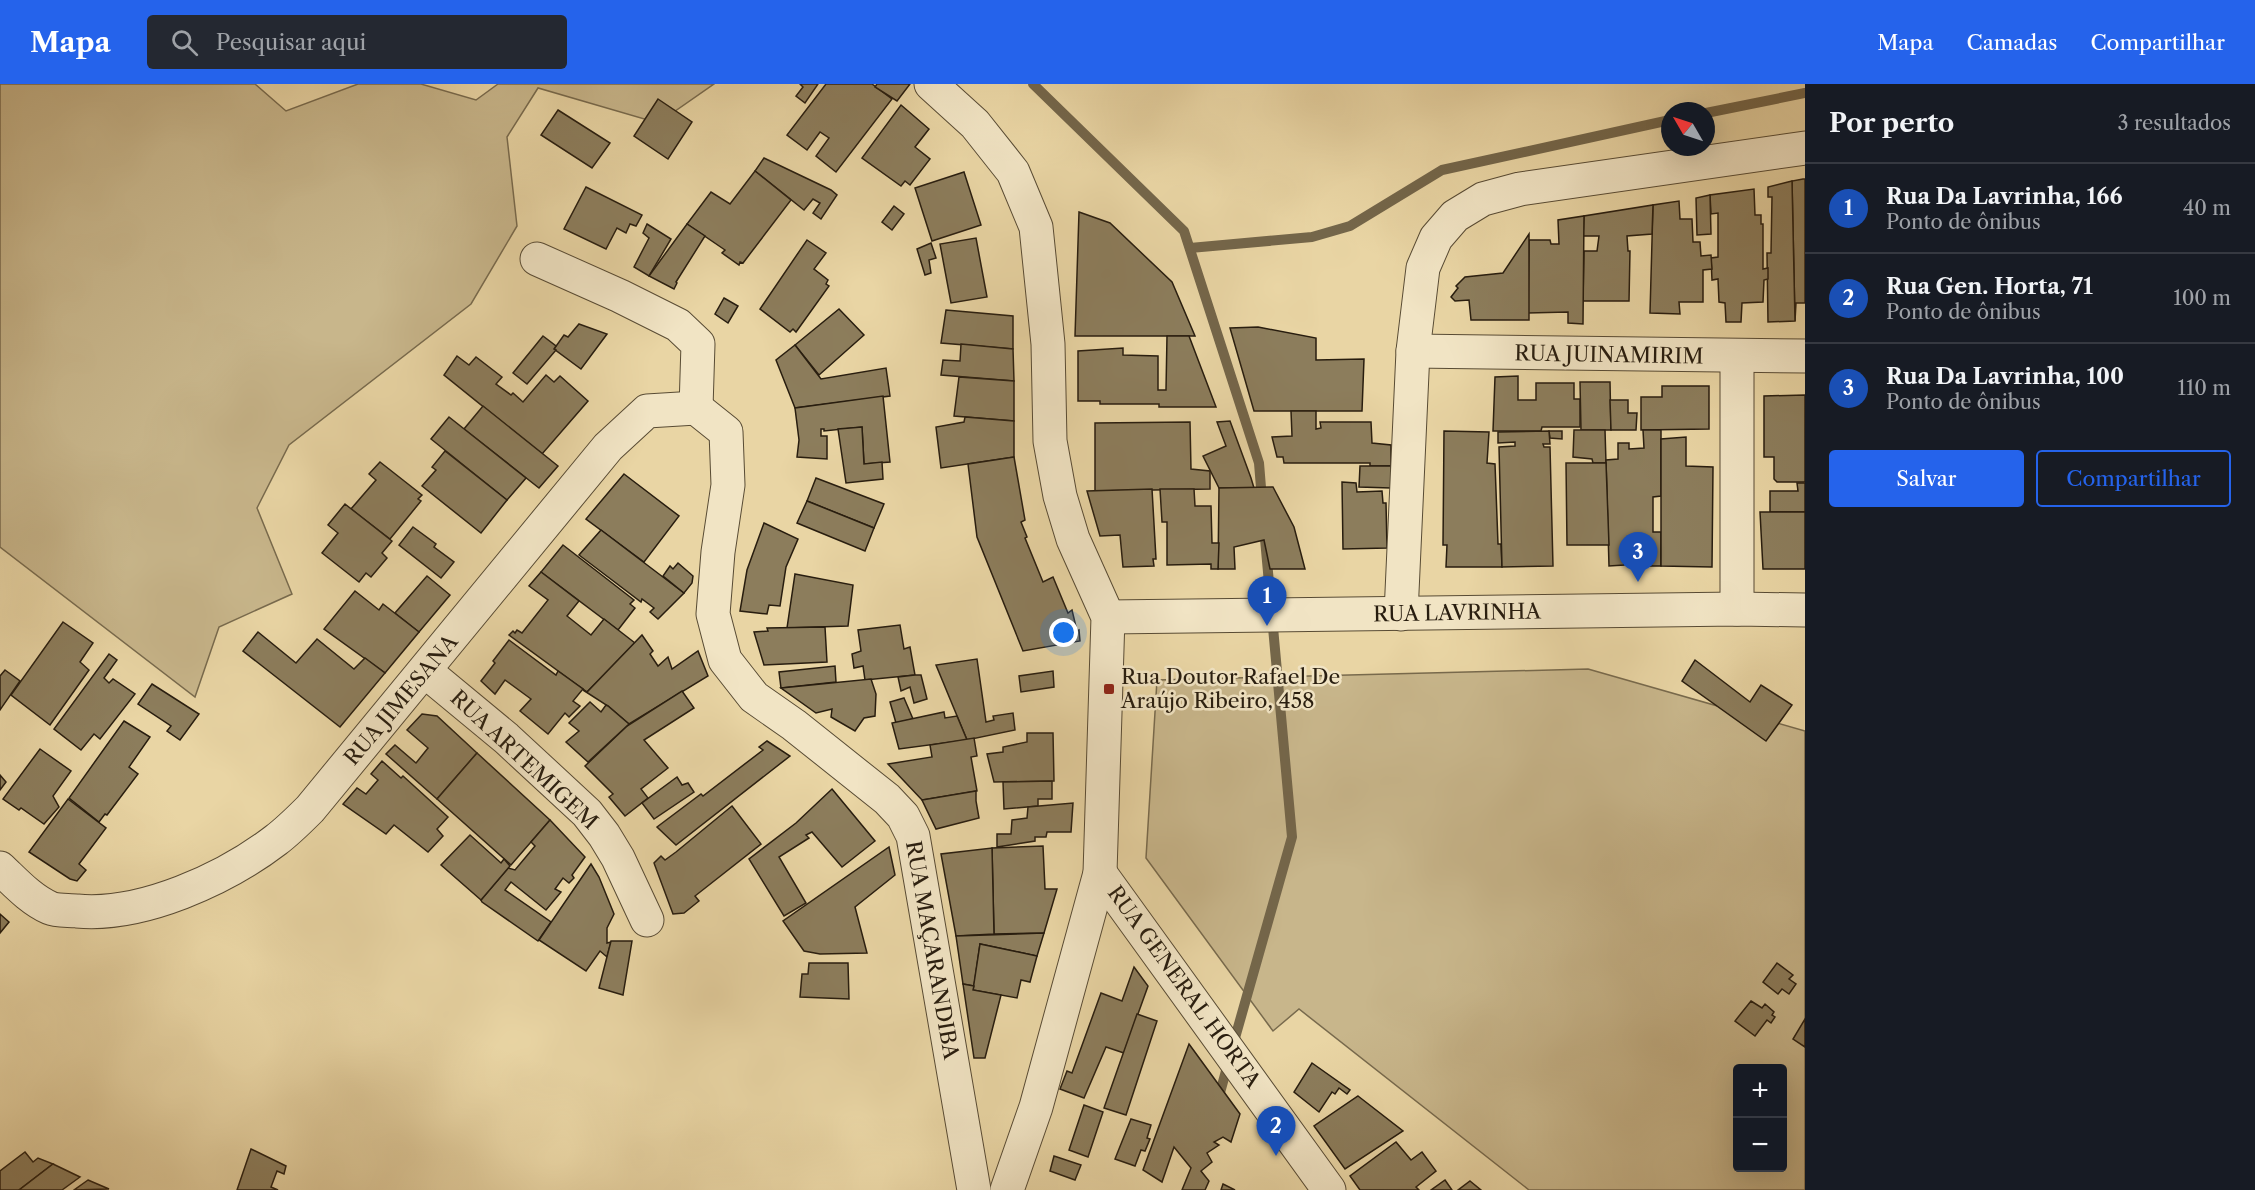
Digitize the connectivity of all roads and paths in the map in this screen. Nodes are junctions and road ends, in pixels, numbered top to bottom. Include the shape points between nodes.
1 (931, 84) edge
2 (1805, 148) edge
3 (537, 259) dead end
4 (1413, 351) junction
5 (1805, 356) edge
6 (1737, 357) junction
7 (696, 408) junction
8 (1737, 609) junction
9 (1805, 610) edge
10 (1401, 614) junction
11 (1108, 617) junction
12 (425, 671) junction
13 (0, 868) edge
14 (1100, 873) junction
15 (647, 920) dead end
16 (974, 1190) edge
17 (1007, 1190) edge
18 (1329, 1190) edge

1 - 11 street via 975,124 1013,172 1036,227 1048,344 1050,441 1060,496 1073,539
2 - 4 street via 1520,189 1483,199 1455,216 1436,238 1424,268
3 - 7 street via 678,325 698,344
4 - 6 street, RUA JUINAMIRIM
4 - 10 street
5 - 6 street, RUA JUINAMIRIM
6 - 8 street
7 - 12 street, RUA JIMESANA via 647,411 608,447
7 - 16 street, RUA MAÇARANDIBA via 726,432 728,484 713,614 725,660 754,697 887,799 903,816 913,836
8 - 9 street, RUA LAVRINHA
8 - 10 street, RUA LAVRINHA
10 - 11 street, RUA LAVRINHA
11 - 14 street
12 - 13 street, RUA JIMESANA via 310,810 237,866 186,891 134,907 94,913 51,909 25,892
12 - 15 street, RUA ARTEMIGEM via 506,738 587,813 618,858
14 - 17 street via 1036,1107
14 - 18 street, RUA GENERAL HORTA

